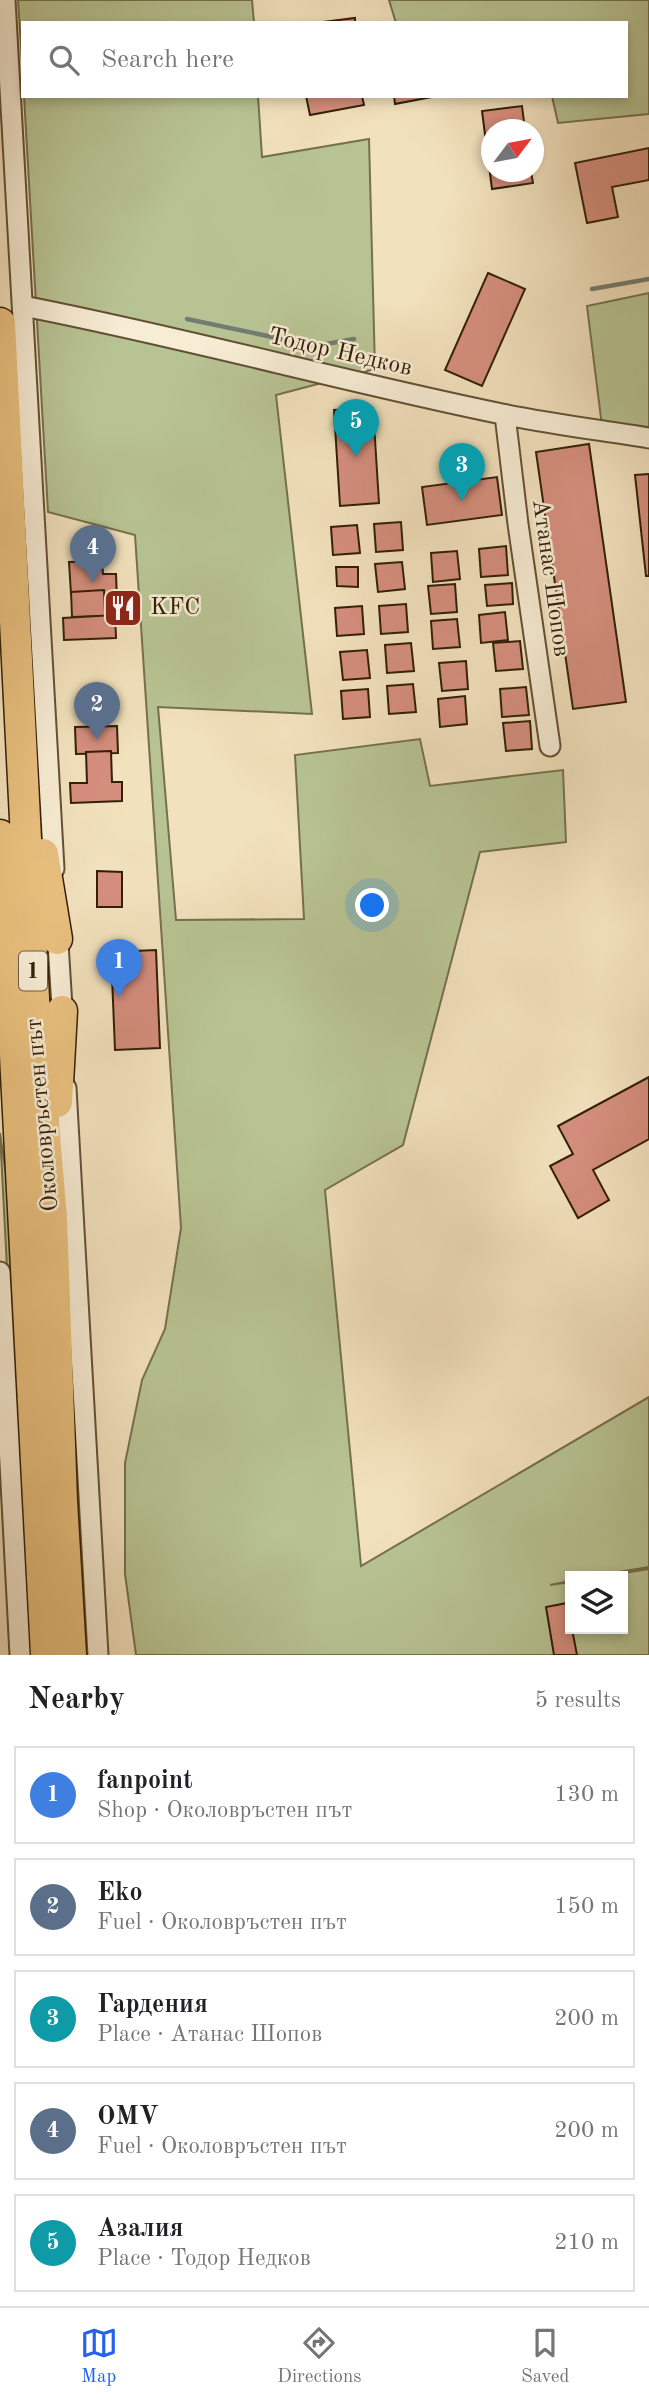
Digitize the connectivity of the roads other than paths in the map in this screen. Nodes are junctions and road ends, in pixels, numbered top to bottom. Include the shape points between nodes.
1 (5, 0) edge
2 (11, 314) edge
3 (505, 415) junction
4 (649, 438) edge
5 (21, 723) junction
6 (550, 746) dead end
7 (0, 835) edge
8 (57, 939) junction
9 (62, 1011) junction
10 (0, 1098) edge
11 (51, 1218) junction
12 (26, 1253) junction
13 (0, 1272) edge
14 (20, 1655) edge
15 (46, 1655) edge
16 (71, 1655) edge
17 (98, 1655) edge

1 - 2 street
2 - 3 street, Тодор Недков via 119,325
2 - 5 highway, Околовръстен път / 1
2 - 8 street
3 - 4 street, Тодор Недков
3 - 6 street, Атанас Шопов
5 - 8 highway
5 - 11 highway, Околовръстен път / 1 via 35,1018
7 - 12 highway, Околовръстен път / 1
8 - 9 street
9 - 11 highway
9 - 17 street
10 - 12 highway
11 - 16 highway, Околовръстен път / 1
12 - 15 highway, Околовръстен път / 1
13 - 14 street

